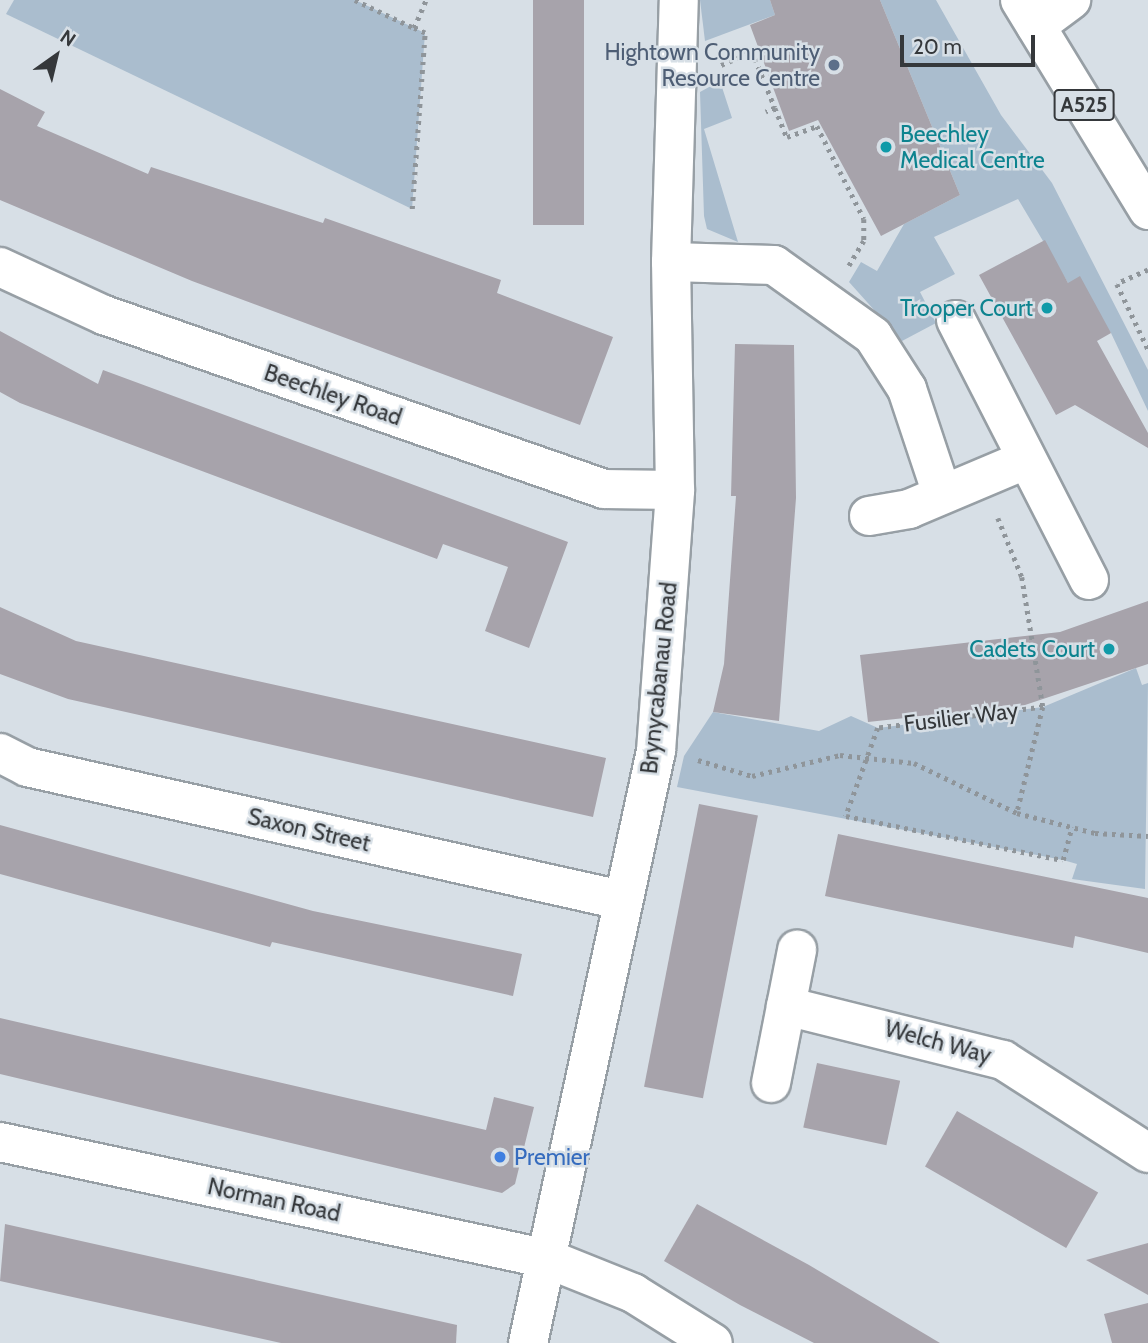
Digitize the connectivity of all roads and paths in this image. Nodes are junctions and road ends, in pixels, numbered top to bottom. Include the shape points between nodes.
1 (355, 0) edge
2 (426, 0) edge
3 (678, 0) edge
4 (1070, 0) edge
5 (1028, 13) edge
6 (414, 28) junction
7 (752, 51) dead end
8 (775, 108) junction
9 (766, 112) dead end
10 (412, 209) dead end
11 (1148, 210) edge
12 (671, 262) junction
13 (0, 267) edge
14 (1148, 270) edge
15 (828, 300) junction
16 (956, 320) dead end
17 (1148, 349) edge
18 (1026, 460) junction
19 (982, 478) junction
20 (675, 490) junction
21 (942, 494) junction
22 (869, 516) dead end
23 (1089, 580) dead end
24 (1043, 707) junction
25 (656, 751) junction
26 (0, 753) edge
27 (870, 760) junction
28 (1017, 813) junction
29 (1072, 827) junction
30 (1148, 836) edge
31 (621, 900) junction
32 (797, 950) dead end
33 (786, 1006) junction
34 (771, 1083) dead end
35 (0, 1142) edge
36 (1148, 1153) edge
37 (548, 1259) junction
38 (528, 1343) edge
39 (713, 1343) edge

1 - 6 path
2 - 6 path
3 - 12 street, Brynycabanau Road
4 - 5 street
5 - 11 street, A525
6 - 10 path via 425,33
7 - 8 path
8 - 9 path
8 - 15 path via 787,137 817,126 845,175 867,230
12 - 15 street via 774,265
12 - 20 street, Brynycabanau Road
13 - 20 street, Beechley Road via 104,314 604,489
14 - 17 path via 1117,284
15 - 21 street via 873,336 907,389
16 - 18 street
18 - 19 street
18 - 23 street
19 - 21 street
19 - 24 path, Fusilier Way via 1022,577
20 - 25 street, Brynycabanau Road
21 - 22 street
24 - 27 path, Fusilier Way via 878,728
24 - 28 path, Fusilier Way
25 - 27 path via 752,776 779,775 828,756
25 - 31 street, Brynycabanau Road
26 - 31 street, Saxon Street via 27,767
27 - 28 path via 914,764
27 - 29 path via 846,816 1063,860
28 - 29 path
29 - 30 path
31 - 37 street, Brynycabanau Road
32 - 33 street
33 - 34 street
33 - 36 street, Welch Way via 1003,1060
35 - 37 street, Norman Road
37 - 38 street, Brynycabanau Road
37 - 39 street, Norman Road via 633,1293

